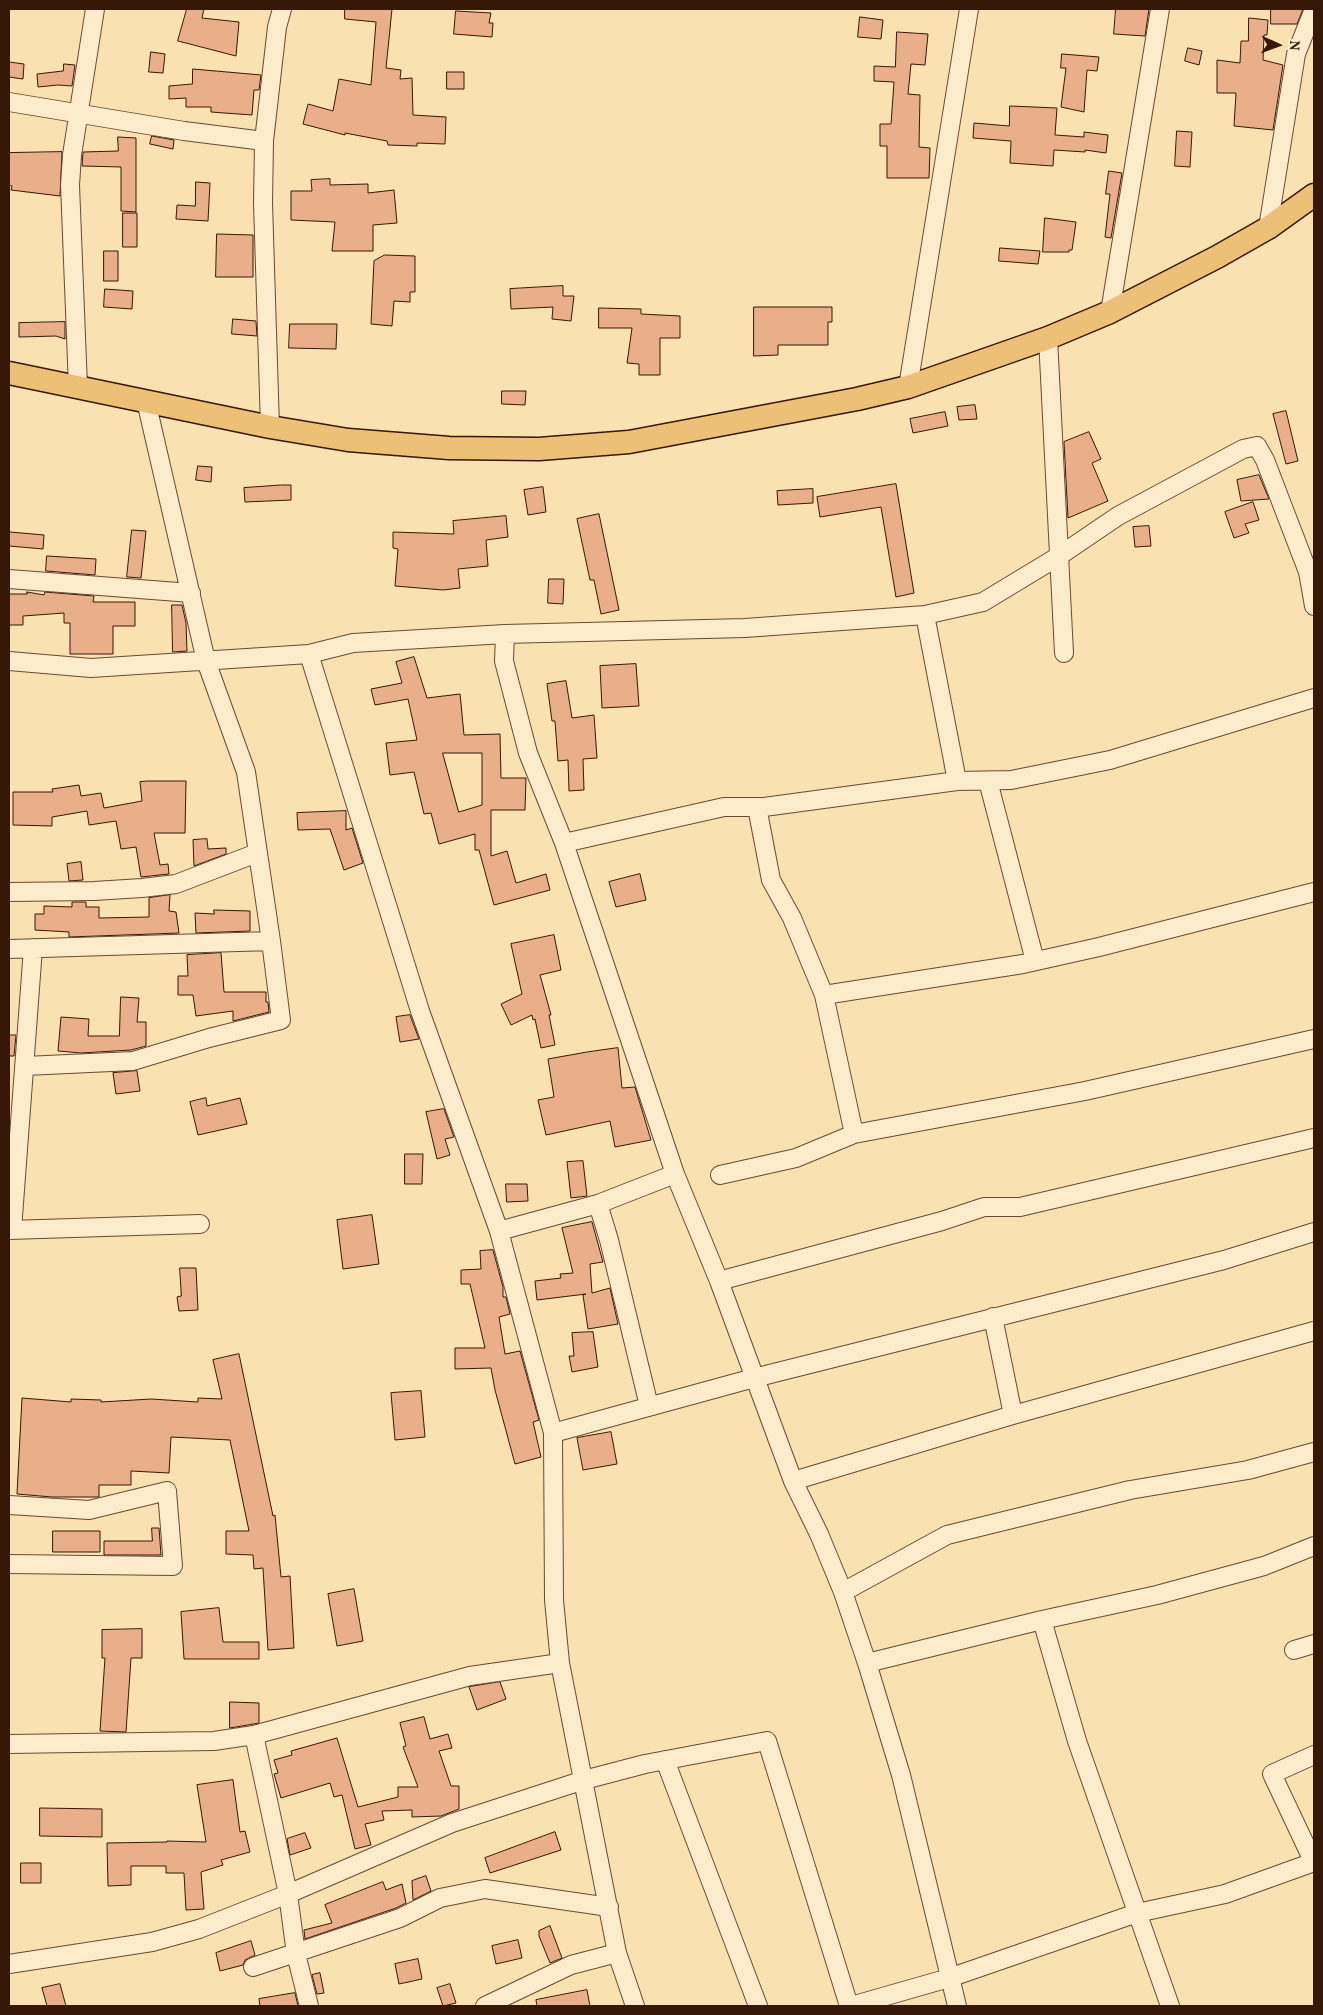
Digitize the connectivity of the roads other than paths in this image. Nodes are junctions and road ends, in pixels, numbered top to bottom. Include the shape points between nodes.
1 (95, 9) edge
2 (282, 9) edge
3 (969, 9) edge
4 (1160, 9) edge
5 (1314, 9) edge
6 (9, 102) edge
7 (79, 114) junction
8 (264, 141) junction
9 (1314, 195) edge
10 (1268, 228) junction
11 (1110, 312) junction
12 (1048, 338) junction
13 (9, 373) edge
14 (78, 387) junction
15 (908, 387) junction
16 (146, 401) junction
17 (270, 427) junction
18 (1059, 556) junction
19 (1311, 571) edge
20 (9, 579) edge
21 (191, 593) junction
22 (1314, 606) edge
23 (925, 615) junction
24 (505, 634) junction
25 (1064, 653) dead end
26 (309, 654) junction
27 (9, 661) edge
28 (206, 661) junction
29 (1314, 698) edge
30 (957, 781) junction
31 (988, 781) junction
32 (757, 807) junction
33 (564, 844) junction
34 (258, 853) junction
35 (9, 892) edge
36 (1314, 892) edge
37 (271, 941) junction
38 (33, 948) junction
39 (9, 949) edge
40 (1035, 961) junction
41 (824, 995) junction
42 (1314, 1040) edge
43 (25, 1066) junction
44 (854, 1134) junction
45 (1314, 1138) edge
46 (675, 1174) junction
47 (720, 1175) dead end
48 (598, 1204) junction
49 (200, 1224) dead end
50 (11, 1230) edge
51 (499, 1231) junction
52 (1314, 1232) edge
53 (719, 1281) junction
54 (992, 1316) junction
55 (1314, 1331) edge
56 (754, 1378) junction
57 (649, 1406) junction
58 (1013, 1414) junction
59 (553, 1433) junction
60 (1314, 1452) edge
61 (792, 1481) junction
62 (9, 1505) edge
63 (1314, 1546) edge
64 (9, 1564) edge
65 (843, 1592) junction
66 (1042, 1620) junction
67 (1314, 1644) edge
68 (1294, 1650) dead end
69 (560, 1663) junction
70 (867, 1663) junction
71 (254, 1735) junction
72 (9, 1744) edge
73 (1314, 1755) edge
74 (665, 1760) junction
75 (584, 1780) junction
76 (1314, 1862) edge
77 (288, 1894) junction
78 (609, 1907) junction
79 (1137, 1914) junction
80 (617, 1953) junction
81 (296, 1954) junction
82 (9, 1964) edge
83 (253, 1968) dead end
84 (948, 1978) junction
85 (309, 2006) edge
86 (485, 2006) edge
87 (635, 2006) edge
88 (758, 2006) edge
89 (850, 2006) edge
90 (957, 2006) edge
91 (1170, 2006) edge

1 - 7 street
2 - 8 street
3 - 15 street
4 - 11 street
5 - 10 street via 1296,54
6 - 7 street
7 - 8 street
7 - 14 street via 70,184
8 - 17 street
9 - 10 main road
10 - 11 main road
11 - 12 main road
12 - 15 main road
12 - 18 street
13 - 14 main road
14 - 16 main road
15 - 17 main road via 629,442 539,449 430,447 348,440
16 - 17 main road
16 - 21 street
18 - 19 street via 1118,516 1243,449 1256,446 1265,460
18 - 23 street via 983,602
18 - 25 street
19 - 22 street
20 - 21 street
21 - 28 street
23 - 24 street via 745,628
23 - 30 street
24 - 26 street via 353,644
24 - 33 street via 504,661 528,753
26 - 28 street
26 - 51 street via 420,1012
27 - 28 street via 91,668
28 - 34 street via 246,772
29 - 31 street via 1110,760 1011,780
30 - 31 street
30 - 32 street
31 - 40 street
32 - 33 street via 724,807
32 - 41 street via 771,880 792,918
33 - 46 street
34 - 35 street via 176,884 94,891
34 - 37 street
36 - 40 street
37 - 38 street
37 - 43 street via 281,1020 132,1061
38 - 39 street
38 - 43 street
40 - 41 street
41 - 44 street
42 - 44 street via 1085,1091
43 - 50 street
44 - 47 street via 796,1158
45 - 53 street via 1020,1207 984,1207
46 - 48 street
46 - 53 street
48 - 51 street
48 - 57 street
49 - 50 street
51 - 59 street
52 - 54 street via 1224,1260
53 - 56 street
54 - 56 street
54 - 58 street
55 - 58 street
56 - 57 street
56 - 61 street
57 - 59 street
58 - 61 street
59 - 69 street via 554,1600
60 - 65 street via 1248,1470 1130,1490 947,1535
61 - 65 street
62 - 64 street via 89,1510 167,1491 173,1566
63 - 66 street via 1264,1566 1157,1596
65 - 70 street
66 - 70 street
66 - 79 street via 1077,1741
67 - 68 street
69 - 71 street via 470,1676
69 - 75 street
70 - 84 street via 901,1775
71 - 72 street via 171,1743
71 - 77 street
73 - 76 street via 1272,1774
74 - 75 street
74 - 88 street
74 - 89 street via 767,1741
75 - 77 street via 452,1823
75 - 78 street
76 - 79 street via 1225,1894
77 - 81 street
77 - 82 street via 199,1929 152,1942
78 - 80 street
78 - 81 street via 485,1889 440,1898 400,1918
79 - 84 street
79 - 91 street
80 - 86 street via 571,1965
80 - 87 street
81 - 83 street
81 - 85 street
84 - 89 street
84 - 90 street

